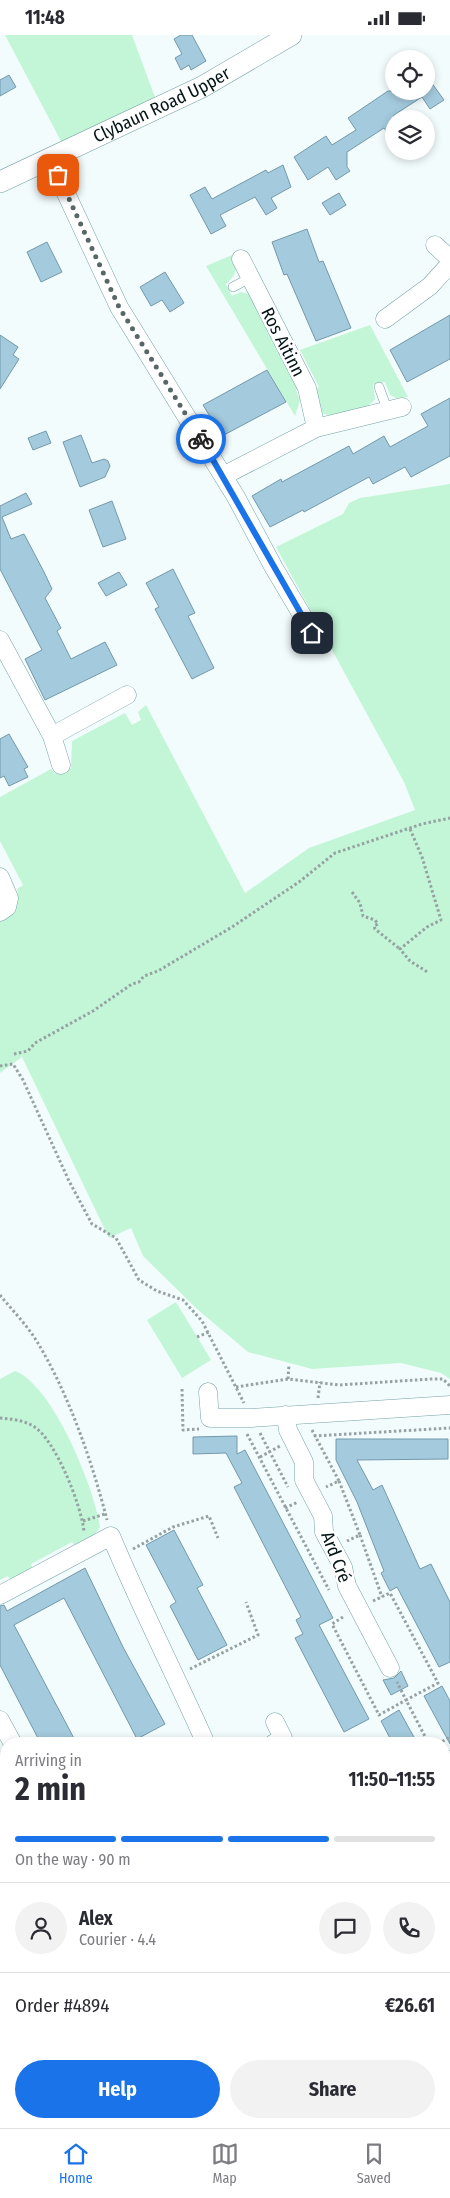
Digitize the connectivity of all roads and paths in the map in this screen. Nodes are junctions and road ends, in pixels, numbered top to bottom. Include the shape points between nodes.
1 (291, 35) edge
2 (50, 159) junction
3 (0, 182) edge
4 (435, 245) dead end
5 (241, 259) dead end
6 (450, 259) edge
7 (450, 264) edge
8 (250, 278) junction
9 (233, 287) dead end
10 (385, 319) dead end
11 (379, 387) dead end
12 (394, 408) joint
13 (316, 428) junction
14 (223, 476) junction
15 (312, 633) dead end
16 (0, 640) edge
17 (128, 695) dead end
18 (52, 735) junction
19 (61, 765) dead end
20 (450, 818) edge
21 (410, 829) junction
22 (0, 877) edge
23 (352, 892) dead end
24 (0, 912) edge
25 (400, 949) junction
26 (428, 973) dead end
27 (14, 1054) dead end
28 (0, 1066) edge
29 (0, 1295) edge
30 (209, 1331) junction
31 (197, 1337) dead end
32 (289, 1365) dead end
33 (288, 1379) junction
34 (450, 1386) edge
35 (236, 1387) junction
36 (208, 1392) dead end
37 (450, 1405) edge
38 (286, 1415) junction
39 (0, 1418) edge
40 (251, 1418) junction
41 (450, 1428) edge
42 (314, 1436) dead end
43 (338, 1481) dead end
44 (296, 1503) dead end
45 (105, 1514) junction
46 (83, 1521) junction
47 (360, 1535) junction
48 (111, 1536) junction
49 (218, 1538) dead end
50 (90, 1547) junction
51 (333, 1548) junction
52 (120, 1557) junction
53 (313, 1558) dead end
54 (0, 1595) edge
55 (382, 1597) dead end
56 (246, 1603) dead end
57 (343, 1617) dead end
58 (390, 1668) joint
59 (176, 1677) junction
60 (0, 1720) edge
61 (275, 1722) dead end
62 (9, 1737) edge
63 (203, 1737) edge
64 (282, 1737) edge

1 - 2 street, Clybaun Road Upper via 202,87
2 - 3 street, Clybaun Road Upper
2 - 14 street via 119,307
4 - 6 street
5 - 8 street, Ros Aitinn
7 - 10 street via 430,286
8 - 9 lane
8 - 13 street, Ros Aitinn via 307,388
11 - 12 lane
12 - 13 street
13 - 14 street
14 - 15 street
16 - 18 street
17 - 18 street
18 - 19 street
20 - 21 path
21 - 25 path via 441,920
21 - 27 path via 335,853 299,882 232,927 144,976 93,1011 35,1043 28,1051
22 - 24 street via 9,898
23 - 25 path via 360,903 363,916 375,920 378,924 375,929
25 - 26 path via 410,961
28 - 30 path via 14,1064 92,1223 116,1239 139,1280 157,1291 183,1300
29 - 45 path via 36,1340 45,1358 84,1444
30 - 31 path
30 - 35 path
32 - 33 path
33 - 34 path via 339,1385 443,1379
33 - 35 path
35 - 40 path
36 - 40 street via 210,1418
37 - 38 street
38 - 40 street
38 - 51 street, Ard Cré via 288,1430 304,1462 304,1480 323,1516 324,1532
39 - 46 path via 34,1426 47,1437
40 - 44 path
41 - 42 path
43 - 47 path
45 - 46 path
45 - 48 path
46 - 50 path
47 - 51 path
47 - 55 path
48 - 50 street
48 - 52 street
49 - 52 path via 209,1516 173,1527
50 - 54 street
51 - 53 path
51 - 58 street, Ard Cré via 343,1567 347,1586
52 - 59 street
56 - 59 path via 258,1635
57 - 58 path via 332,1624 379,1715 406,1701
59 - 63 street
60 - 62 street
61 - 64 street

